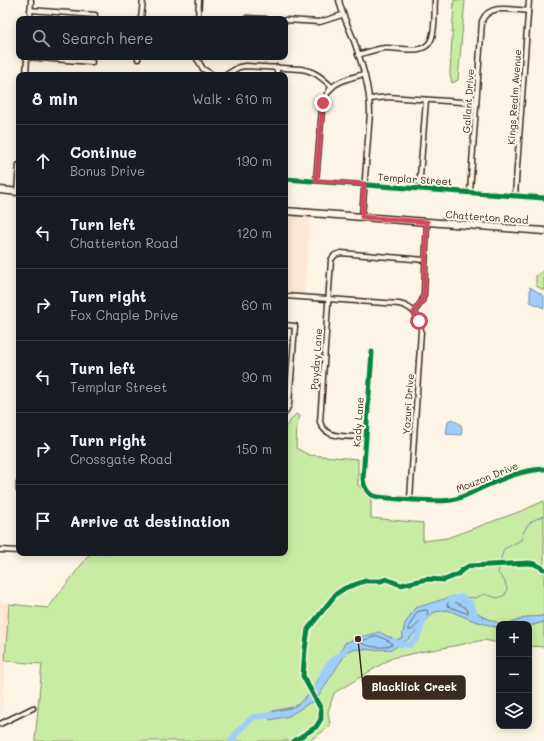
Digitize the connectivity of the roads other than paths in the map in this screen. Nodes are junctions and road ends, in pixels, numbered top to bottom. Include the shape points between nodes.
1 (31, 0) edge
2 (143, 0) edge
3 (199, 0) edge
4 (339, 0) edge
5 (435, 0) edge
6 (529, 0) edge
7 (30, 10) junction
8 (528, 11) junction
9 (95, 15) dead end
10 (342, 15) junction
11 (30, 16) edge
12 (141, 16) edge
13 (198, 16) edge
14 (288, 20) edge
15 (358, 55) junction
16 (27, 60) edge
17 (66, 60) edge
18 (197, 60) edge
19 (92, 62) dead end
20 (277, 68) junction
21 (26, 72) edge
22 (206, 72) edge
23 (231, 72) edge
24 (277, 72) edge
25 (364, 74) junction
26 (332, 87) junction
27 (370, 98) junction
28 (426, 100) junction
29 (476, 103) junction
30 (288, 179) edge
31 (316, 181) junction
32 (364, 184) junction
33 (419, 189) junction
34 (0, 190) edge
35 (16, 192) edge
36 (470, 192) junction
37 (516, 195) junction
38 (544, 198) edge
39 (288, 211) edge
40 (362, 217) junction
41 (427, 222) junction
42 (544, 231) edge
43 (425, 260) junction
44 (288, 296) edge
45 (328, 299) junction
46 (414, 312) junction
47 (288, 325) edge
48 (372, 352) dead end
49 (288, 407) edge
50 (366, 437) junction
51 (544, 469) edge
52 (367, 491) joint
53 (410, 499) junction
54 (0, 550) edge
55 (16, 551) edge
56 (33, 708) dead end
57 (0, 724) edge

1 - 7 street
2 - 12 street
3 - 13 street
4 - 10 street
5 - 15 street via 431,40 426,46 415,50 381,49
6 - 8 street, Kings Realm Avenue
7 - 9 street
7 - 11 street
8 - 29 street, Gallant Drive via 499,9 486,12 482,25
8 - 37 street, Kings Realm Avenue
10 - 14 street via 320,22
10 - 15 street
15 - 25 street
16 - 21 street
17 - 19 street
18 - 22 street via 199,68
20 - 23 street via 246,66
20 - 24 street
20 - 26 street via 309,70
25 - 26 street via 341,81
25 - 27 street
26 - 31 street via 323,103
27 - 28 street
27 - 32 street
28 - 29 street
28 - 33 street
29 - 36 street, Gallant Drive
30 - 31 street, Templar Street
31 - 32 street, Templar Street
32 - 33 street, Templar Street
32 - 40 street
33 - 36 street, Templar Street
34 - 35 main road
36 - 37 street, Templar Street
37 - 38 street, Templar Street
39 - 40 main road, Chatterton Road
40 - 41 main road, Chatterton Road
41 - 42 main road, Chatterton Road
41 - 43 street
43 - 45 street, Payday Lane via 338,253 331,260
43 - 46 street via 424,294
44 - 45 street
45 - 46 street via 399,304
45 - 50 street, Payday Lane via 321,426 331,434
46 - 53 street, Yozuri Drive via 421,331
47 - 49 street via 295,326
48 - 50 street, Kady Lane
50 - 52 street, Kady Lane via 363,479
51 - 53 street, Mouzon Drive via 511,475 452,500
52 - 53 street, Mouzon Drive via 378,497
54 - 55 street
56 - 57 street

